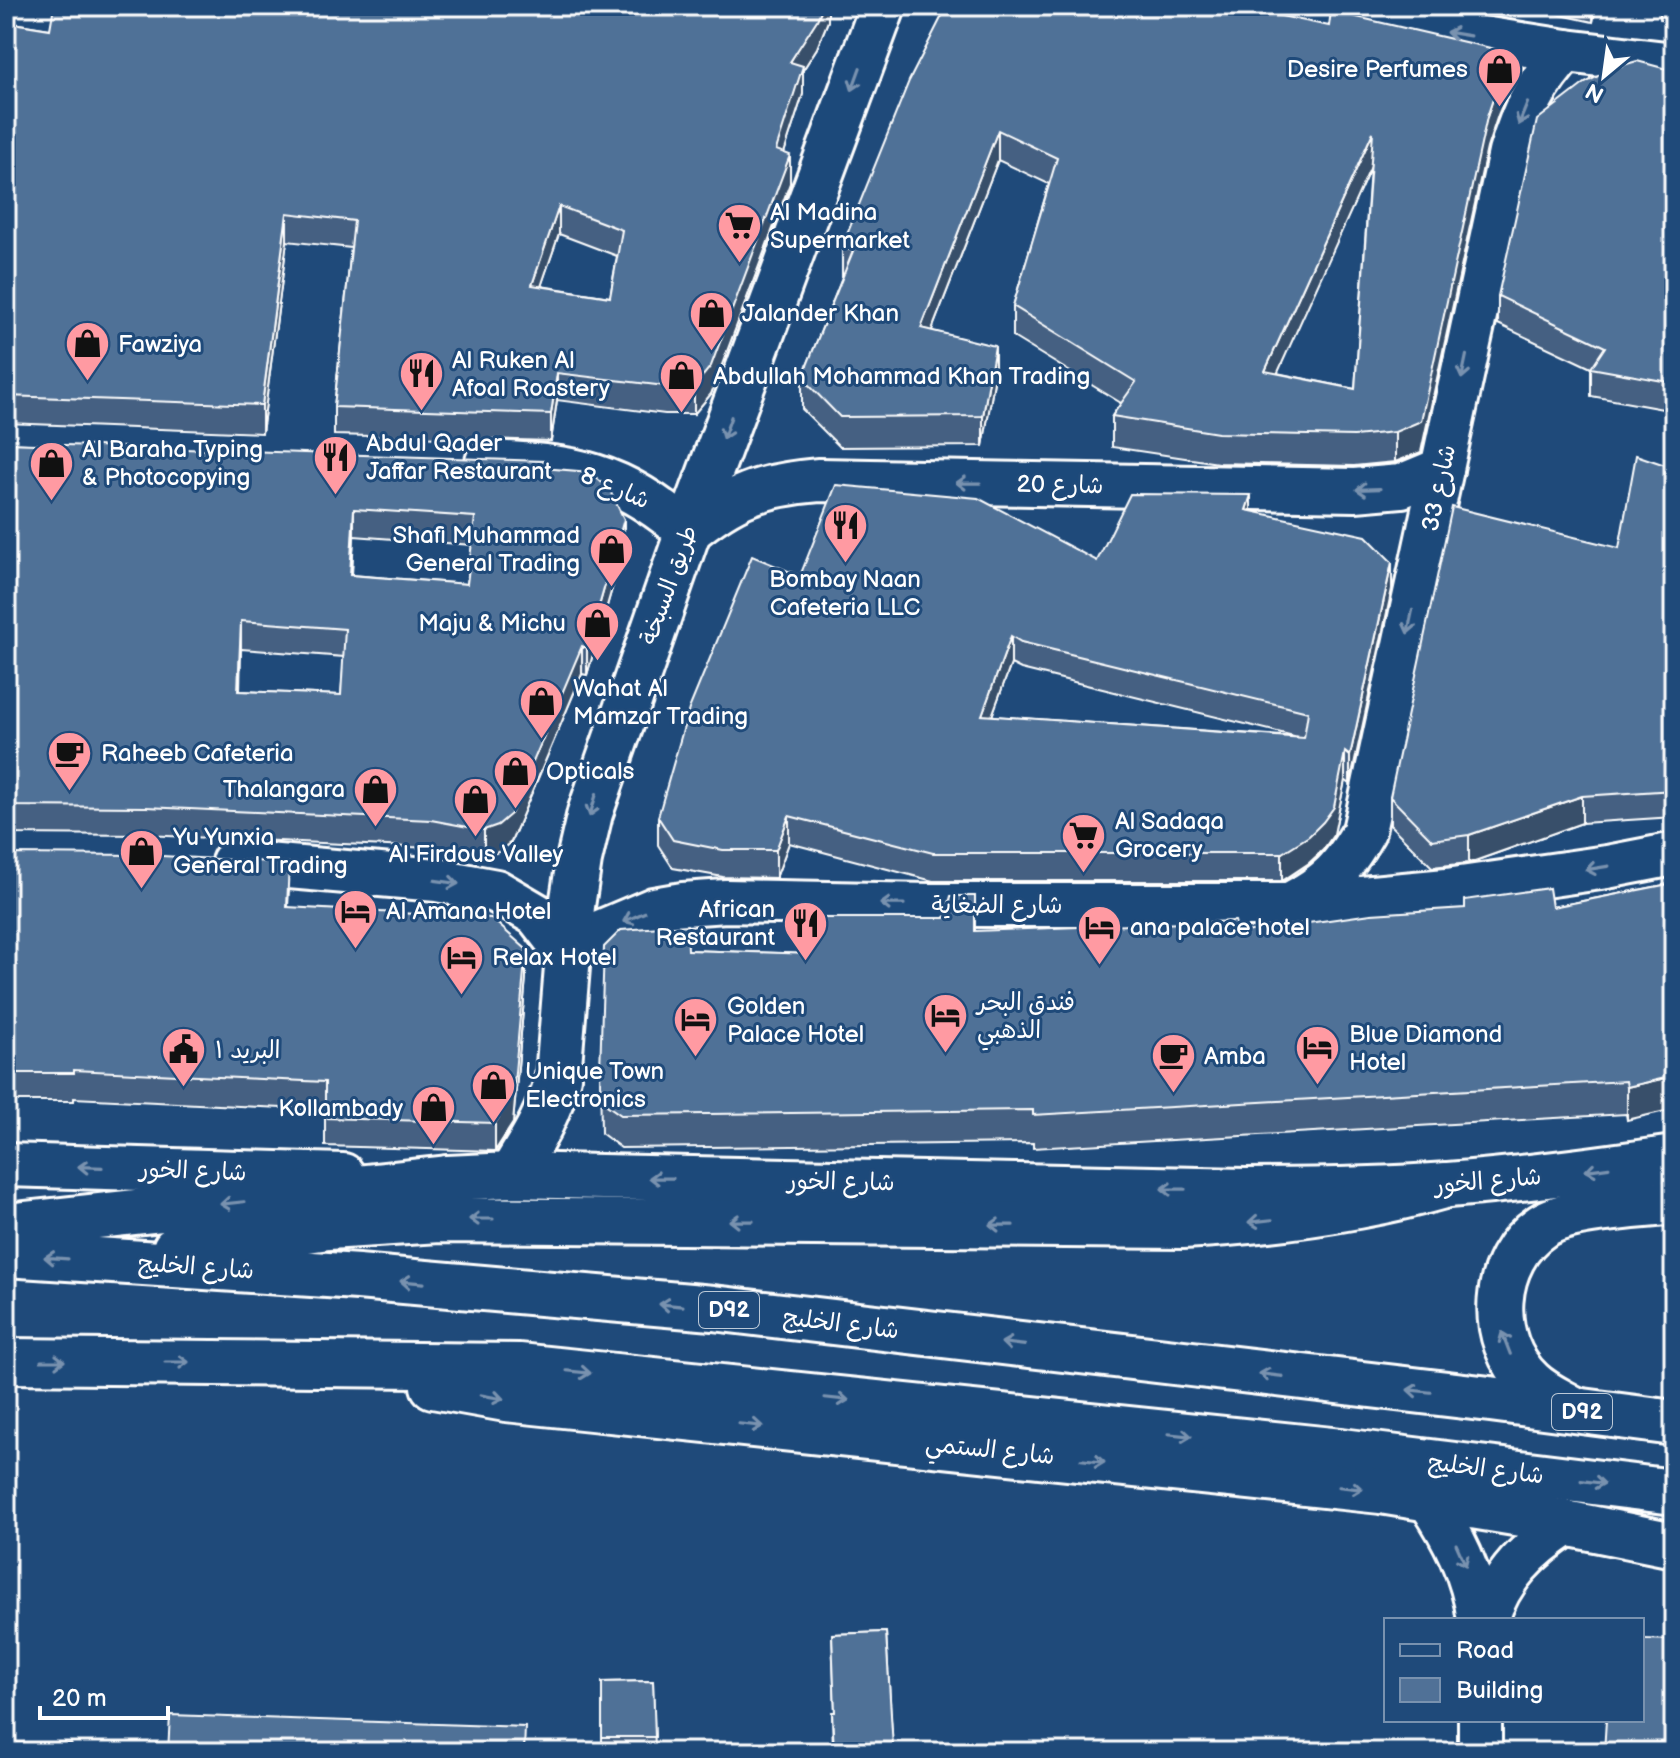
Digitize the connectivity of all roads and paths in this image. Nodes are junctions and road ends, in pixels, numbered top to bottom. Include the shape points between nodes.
1 (883, 6) edge
2 (1278, 6) edge
3 (1566, 51) junction
4 (1674, 64) edge
5 (443, 461) edge
6 (1442, 469) junction
7 (688, 532) junction
8 (1674, 854) edge
9 (202, 861) edge
10 (1287, 905) junction
11 (567, 954) junction
12 (1674, 1158) edge
13 (6, 1165) edge
14 (511, 1175) junction
15 (448, 1178) junction
16 (1447, 1185) junction
17 (1674, 1202) edge
18 (6, 1226) edge
19 (6, 1254) edge
20 (107, 1261) junction
21 (6, 1361) edge
22 (305, 1363) junction
23 (1581, 1412) junction
24 (1674, 1423) edge
25 (1674, 1492) edge
26 (1427, 1497) junction
27 (1567, 1524) junction
28 (1674, 1545) edge
29 (1478, 1618) edge
30 (1488, 1618) edge
31 (1480, 1722) edge
32 (1480, 1752) edge

1 -> 7 main road, طريق السبخة
3 -> 2 street
3 - 4 street
3 -> 6 street, شارع 33 via 1530,97 1510,153
5 - 7 street, شارع 8 via 548,465 587,472 658,505
6 -> 7 street, شارع 20 via 1401,486 1355,490 783,483 716,509
6 -> 10 street, شارع 33 via 1364,831 1345,863 1319,888
7 -> 11 main road, طريق السبخة via 590,813
8 -> 10 street, شارع الضغاية via 1447,890
9 -> 11 street via 354,872 496,891 537,915
10 -> 11 street, شارع الضغاية via 726,901 654,909 602,931
11 - 14 main road, طريق السبخة via 558,1077 540,1130
12 -> 16 main road, شارع الخور
15 -> 13 street, شارع الخور
14 - 15 main road, شارع الخور
16 -> 14 main road, شارع الخور via 1245,1191
15 -> 18 main road
16 -> 20 main road via 1354,1207 1241,1223 1126,1227 439,1220 328,1227
23 -> 17 main road via 1530,1381 1512,1357 1501,1329 1506,1270 1521,1244 1543,1225 1570,1215
20 -> 19 main road, شارع الخليج / D92
23 -> 20 main road, شارع الخليج / D92 via 713,1308
21 -> 22 main road, شارع الخليج
22 -> 25 main road, شارع الخليج via 519,1366 1341,1451
22 -> 26 main road, شارع الستمي via 506,1399
23 - 24 main road, شارع الخليج / D92
26 - 27 main road, شارع الستمي
26 -> 29 street via 1465,1564
27 - 28 main road, شارع الستمي
27 - 30 street via 1536,1544 1510,1571
31 - 32 street

